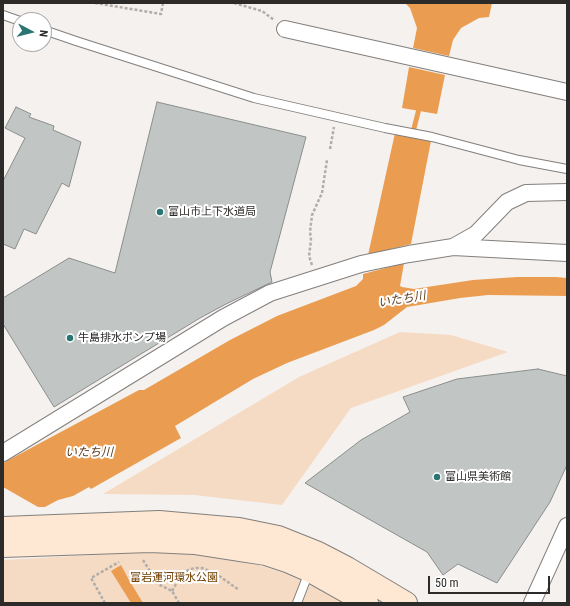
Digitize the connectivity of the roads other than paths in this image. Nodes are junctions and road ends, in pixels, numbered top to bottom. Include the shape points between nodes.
1 (285, 30) road end
2 (52, 33) edge
3 (567, 92) edge
4 (567, 169) edge
5 (567, 192) edge
6 (453, 247) junction
7 (567, 253) edge
8 (3, 452) edge
9 (567, 526) edge
10 (3, 528) edge
11 (3, 546) edge
12 (310, 571) junction
13 (534, 602) edge
14 (297, 603) edge
15 (366, 603) edge
16 (406, 603) edge

1 - 3 street
2 - 4 lane via 254,98
5 - 6 street via 526,193 507,202 476,234
6 - 7 street
6 - 8 street via 361,264 270,293 223,318
9 - 13 street
10 - 16 street via 160,522 239,529 278,537 318,553
11 - 12 street via 150,541 194,543 266,554
12 - 14 lane
12 - 15 street

